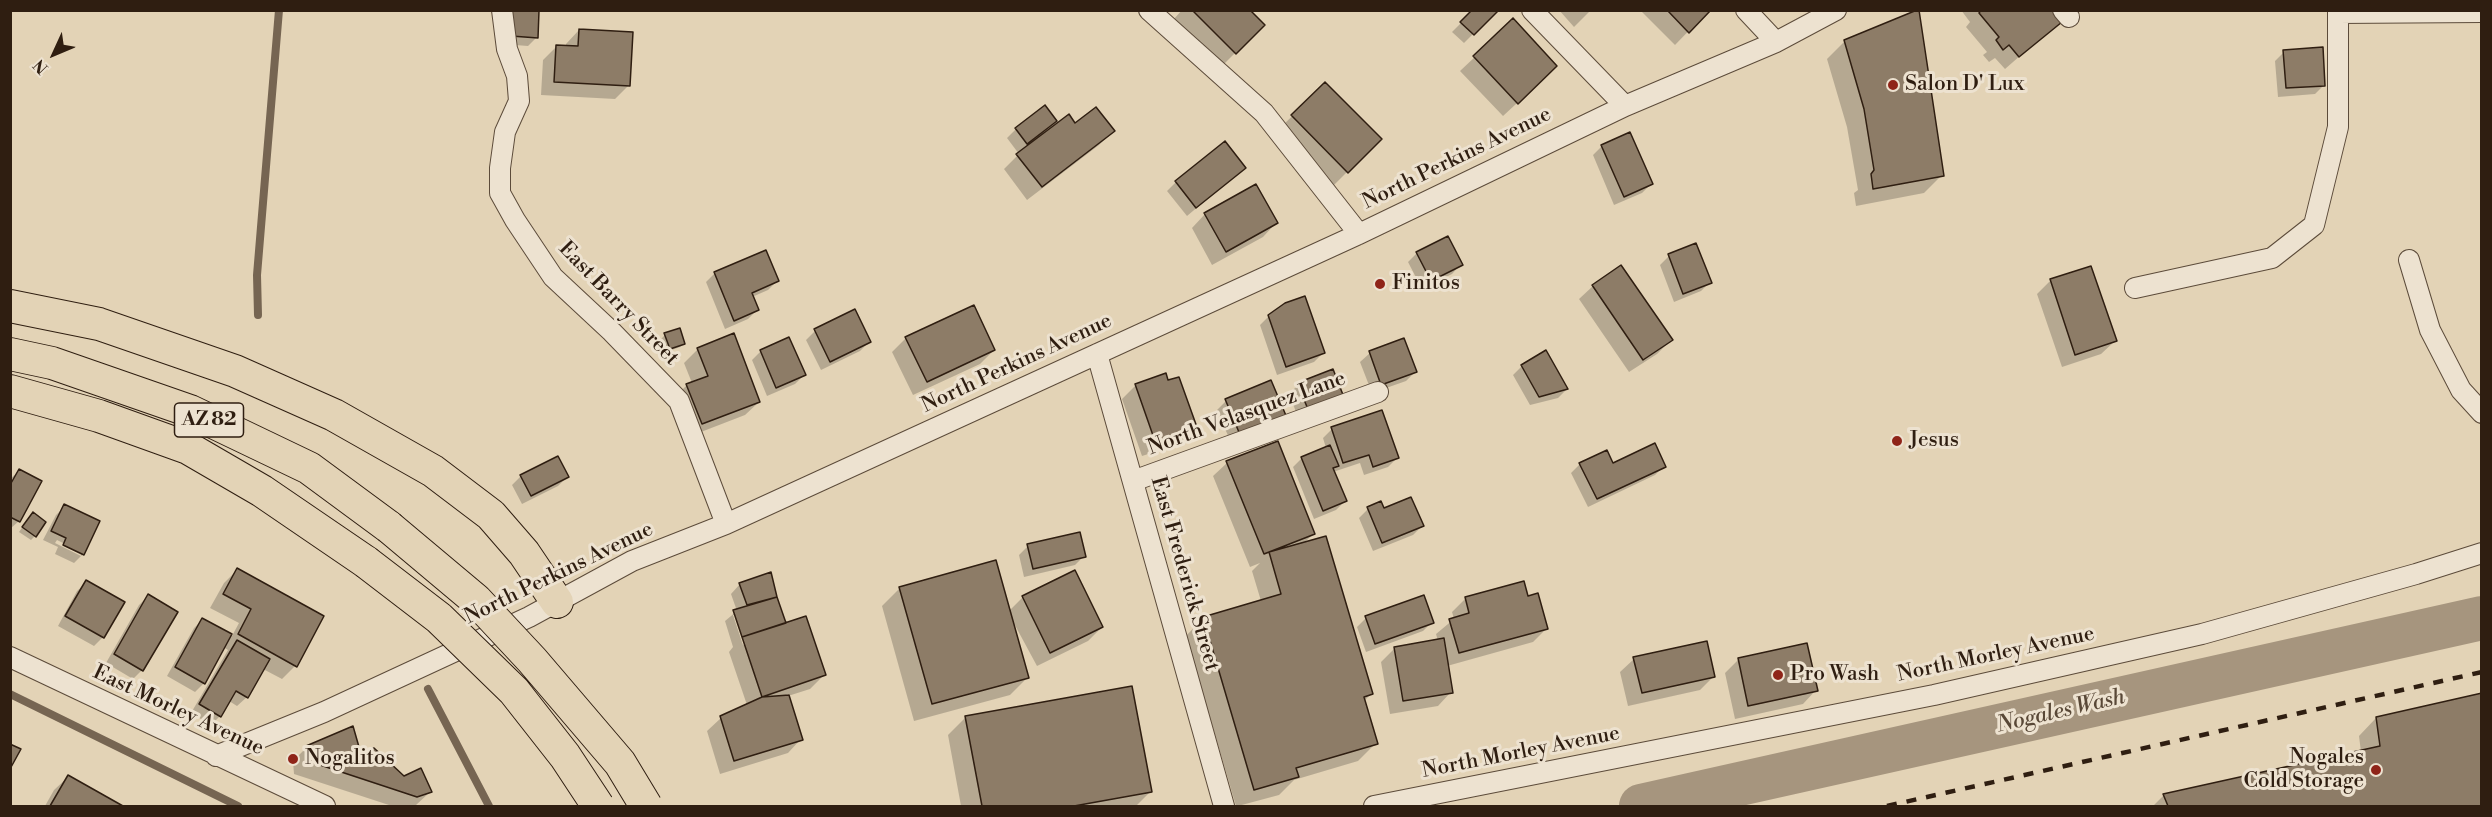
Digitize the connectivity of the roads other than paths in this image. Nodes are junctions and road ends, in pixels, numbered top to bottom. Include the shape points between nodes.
1 (502, 10) edge
2 (1149, 10) edge
3 (1532, 10) edge
4 (1746, 10) edge
5 (1836, 10) edge
6 (2338, 12) edge
7 (2481, 12) edge
8 (1776, 42) junction
9 (1624, 106) junction
10 (1359, 234) junction
11 (2409, 260) dead end
12 (2135, 288) dead end
13 (10, 306) edge
14 (10, 354) edge
15 (1097, 354) junction
16 (10, 391) edge
17 (1377, 392) dead end
18 (51, 401) junction
19 (10, 404) edge
20 (2481, 413) edge
21 (1133, 481) junction
22 (726, 524) junction
23 (2481, 554) edge
24 (557, 602) junction
25 (10, 657) edge
26 (216, 756) junction
27 (322, 806) edge
28 (598, 807) edge
29 (646, 807) edge
30 (1224, 807) edge
31 (1374, 807) edge

1 - 22 street, East Barry Street via 519,101 505,132 500,193 553,277 679,401
2 - 10 street via 1264,113
3 - 9 street
4 - 8 street
5 - 8 street, North Perkins Avenue
6 - 7 street
6 - 12 street via 2338,127 2314,225 2272,258
8 - 9 street, North Perkins Avenue
9 - 10 street, North Perkins Avenue
10 - 15 street, North Perkins Avenue
11 - 20 street via 2430,330 2461,390
13 - 24 main road via 99,324 235,371 334,415 433,471 491,516 524,553
14 - 29 main road, AZ 82, bridge via 52,363 190,411 309,468 389,527 476,600 620,763
15 - 21 street, East Frederick Street
15 - 22 street, North Perkins Avenue
16 - 18 main road, AZ 82
17 - 21 street, North Velasquez Lane
18 - 19 main road
18 - 28 main road, AZ 82, bridge via 188,448 262,491 366,562 439,618 514,692 565,756
21 - 30 street, East Frederick Street
22 - 24 street, North Perkins Avenue via 632,561
23 - 31 street, North Morley Avenue via 2202,634 1934,695
24 - 26 street, North Perkins Avenue via 324,712
25 - 26 street, East Morley Avenue
26 - 27 street, East Morley Avenue

